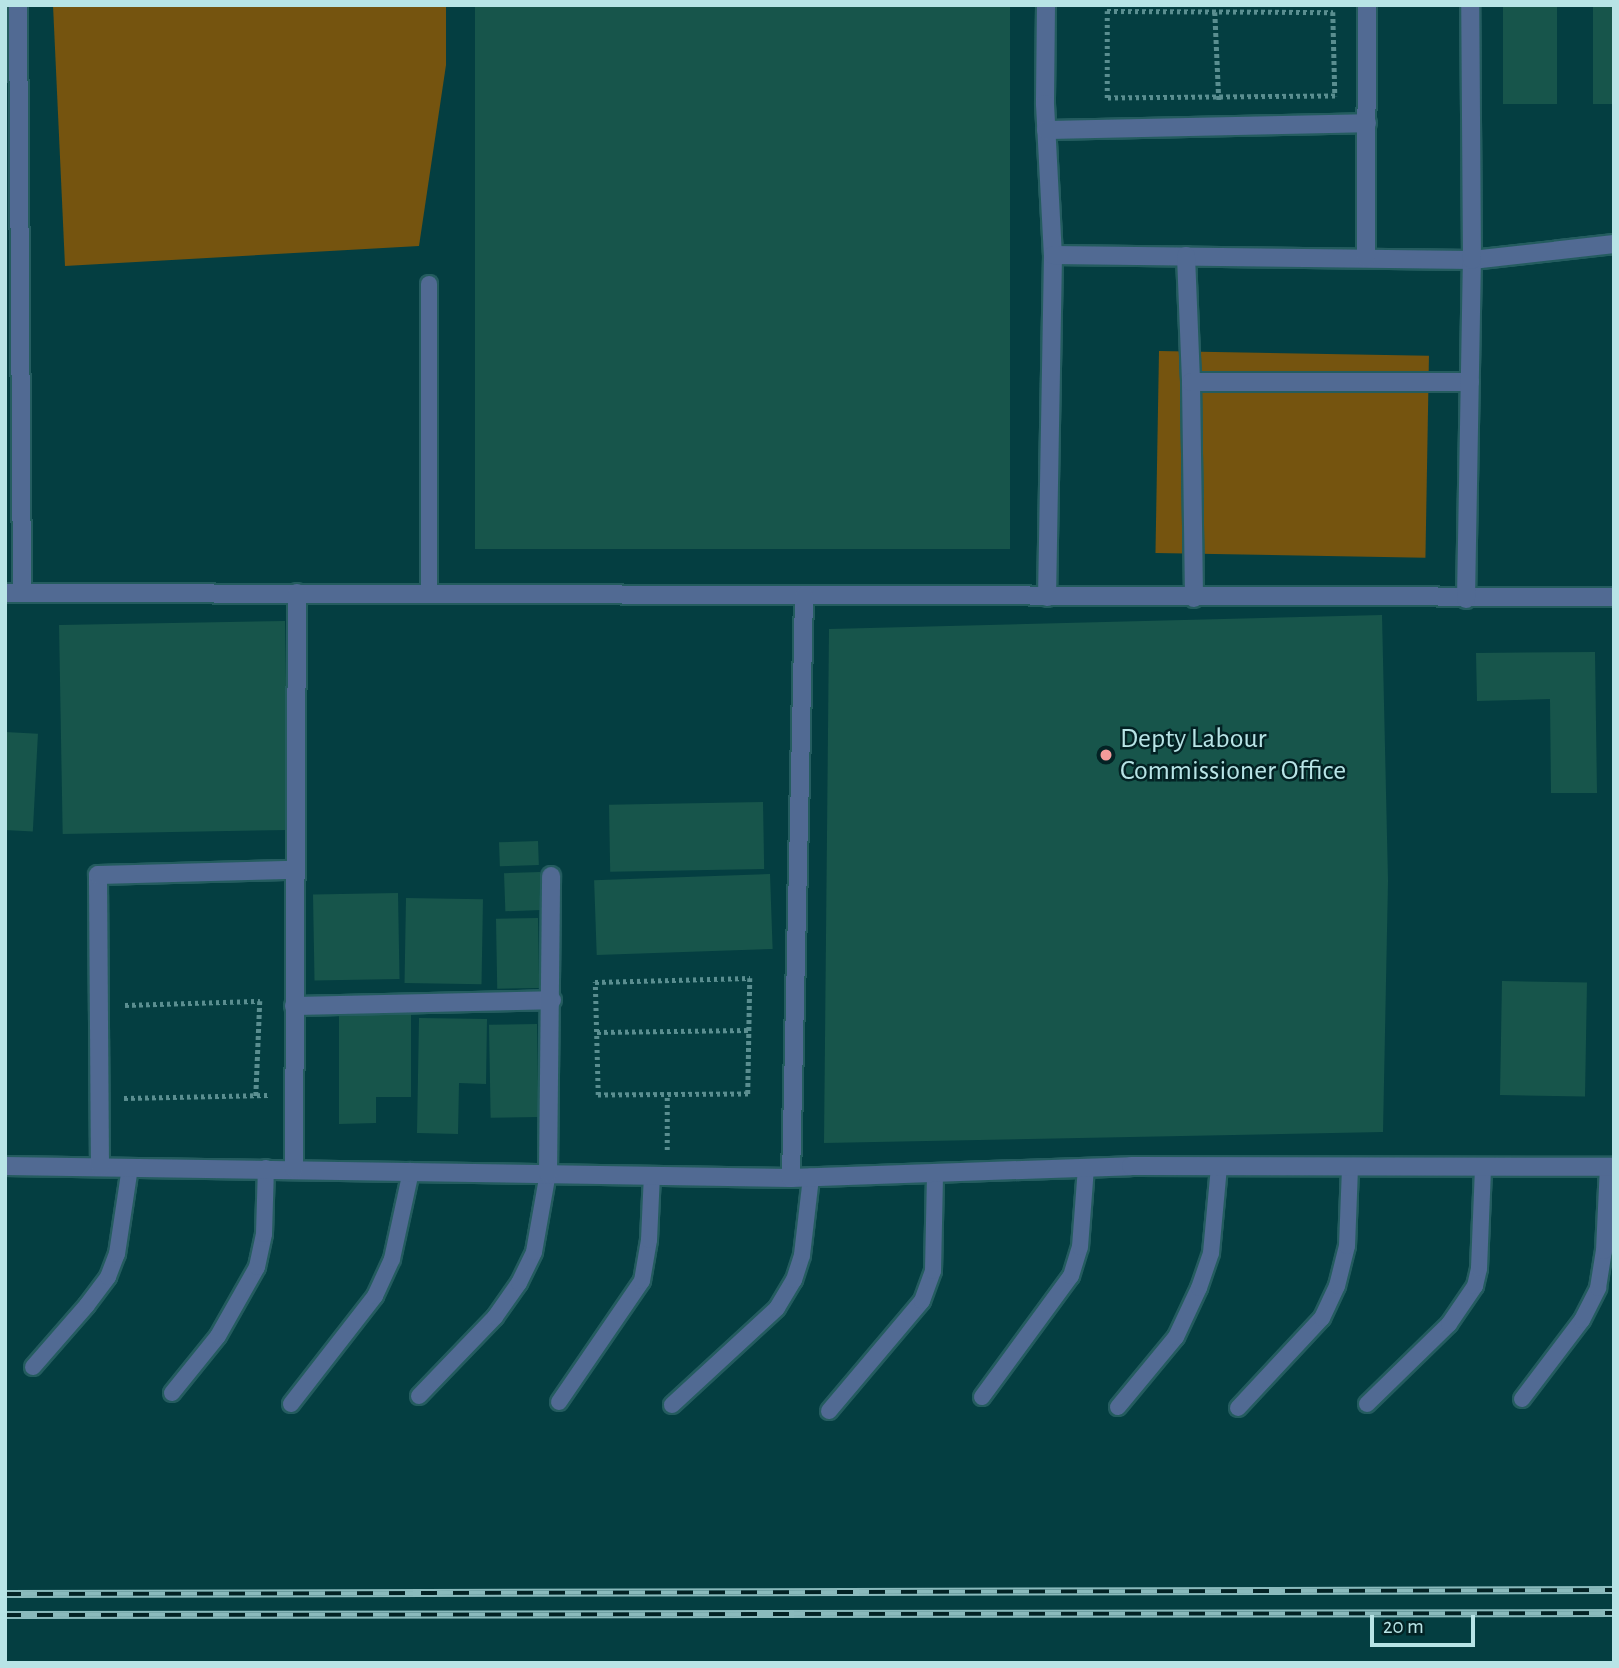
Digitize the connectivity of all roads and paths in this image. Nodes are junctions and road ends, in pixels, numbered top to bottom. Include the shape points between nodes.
1 (18, 5) edge
2 (1046, 5) edge
3 (1367, 5) edge
4 (1470, 5) edge
5 (1215, 12) junction
6 (1219, 98) junction
7 (1367, 123) junction
8 (1046, 130) junction
9 (12, 131) edge
10 (1614, 244) edge
11 (1053, 255) junction
12 (12, 256) edge
13 (1186, 256) junction
14 (1366, 258) junction
15 (1472, 260) junction
16 (429, 285) dead end
17 (1191, 382) junction
18 (1470, 382) junction
19 (14, 593) edge
20 (297, 593) junction
21 (429, 593) junction
22 (804, 596) junction
23 (1047, 597) junction
24 (1614, 597) edge
25 (1194, 598) junction
26 (1466, 599) junction
27 (295, 870) junction
28 (551, 876) dead end
29 (552, 1000) junction
30 (294, 1006) junction
31 (122, 1019) dead end
32 (749, 1030) junction
33 (597, 1032) junction
34 (124, 1086) dead end
35 (667, 1096) junction
36 (5, 1166) edge
37 (100, 1167) junction
38 (130, 1167) junction
39 (1219, 1167) junction
40 (1350, 1167) junction
41 (1483, 1167) junction
42 (1611, 1167) edge
43 (266, 1168) junction
44 (294, 1168) junction
45 (1086, 1168) junction
46 (411, 1171) junction
47 (548, 1173) junction
48 (935, 1173) junction
49 (659, 1175) junction
50 (811, 1177) junction
51 (791, 1178) junction
52 (33, 1367) dead end
53 (172, 1393) dead end
54 (419, 1395) dead end
55 (982, 1397) dead end
56 (1522, 1399) dead end
57 (559, 1402) dead end
58 (291, 1404) dead end
59 (1367, 1404) dead end
60 (672, 1405) dead end
61 (1118, 1407) dead end
62 (1238, 1408) dead end
63 (829, 1411) dead end

1 - 9 street
2 - 8 street
3 - 7 street
4 - 15 street
5 - 6 path
5 - 6 path via 1107,11 1107,98
5 - 6 path via 1333,12 1335,96
7 - 8 street
7 - 14 street
8 - 11 street
9 - 12 street
10 - 15 street
11 - 13 street
11 - 23 street
12 - 19 street
13 - 14 street
13 - 17 street
14 - 15 street
15 - 18 street
16 - 21 lane
17 - 18 street
17 - 25 street
18 - 26 street
19 - 20 street
20 - 21 street
20 - 27 street
21 - 22 street
22 - 23 street
22 - 51 street
23 - 25 street
24 - 26 street
25 - 26 street
27 - 30 street
27 - 37 street via 98,875
28 - 29 street
29 - 30 street
29 - 47 street
30 - 44 street
31 - 34 path via 122,1005 260,1001 256,1096 124,1099
32 - 33 path
32 - 33 path via 750,978 596,982
32 - 35 path via 748,1094
33 - 35 path via 598,1095
35 - 49 path
36 - 37 street
37 - 38 street
38 - 43 street
38 - 52 lane via 117,1254 107,1276 88,1305
39 - 40 street
39 - 45 street
39 - 61 lane via 1211,1253 1199,1288 1176,1337
40 - 41 street
40 - 62 lane via 1348,1246 1337,1286 1322,1318
41 - 42 street
41 - 59 lane via 1475,1286 1449,1324
42 - 56 lane via 1598,1288 1582,1320
43 - 44 street
43 - 53 lane via 264,1234 257,1268 218,1335
44 - 46 street
45 - 48 street
45 - 55 lane via 1080,1247 1071,1276
46 - 47 street
46 - 58 lane via 392,1259 375,1296
47 - 49 street
47 - 54 lane via 534,1252 519,1283 495,1317
48 - 50 street
48 - 63 lane via 933,1270 922,1301
49 - 51 street
49 - 57 lane via 642,1281
50 - 51 street
50 - 60 lane via 802,1255 777,1308

